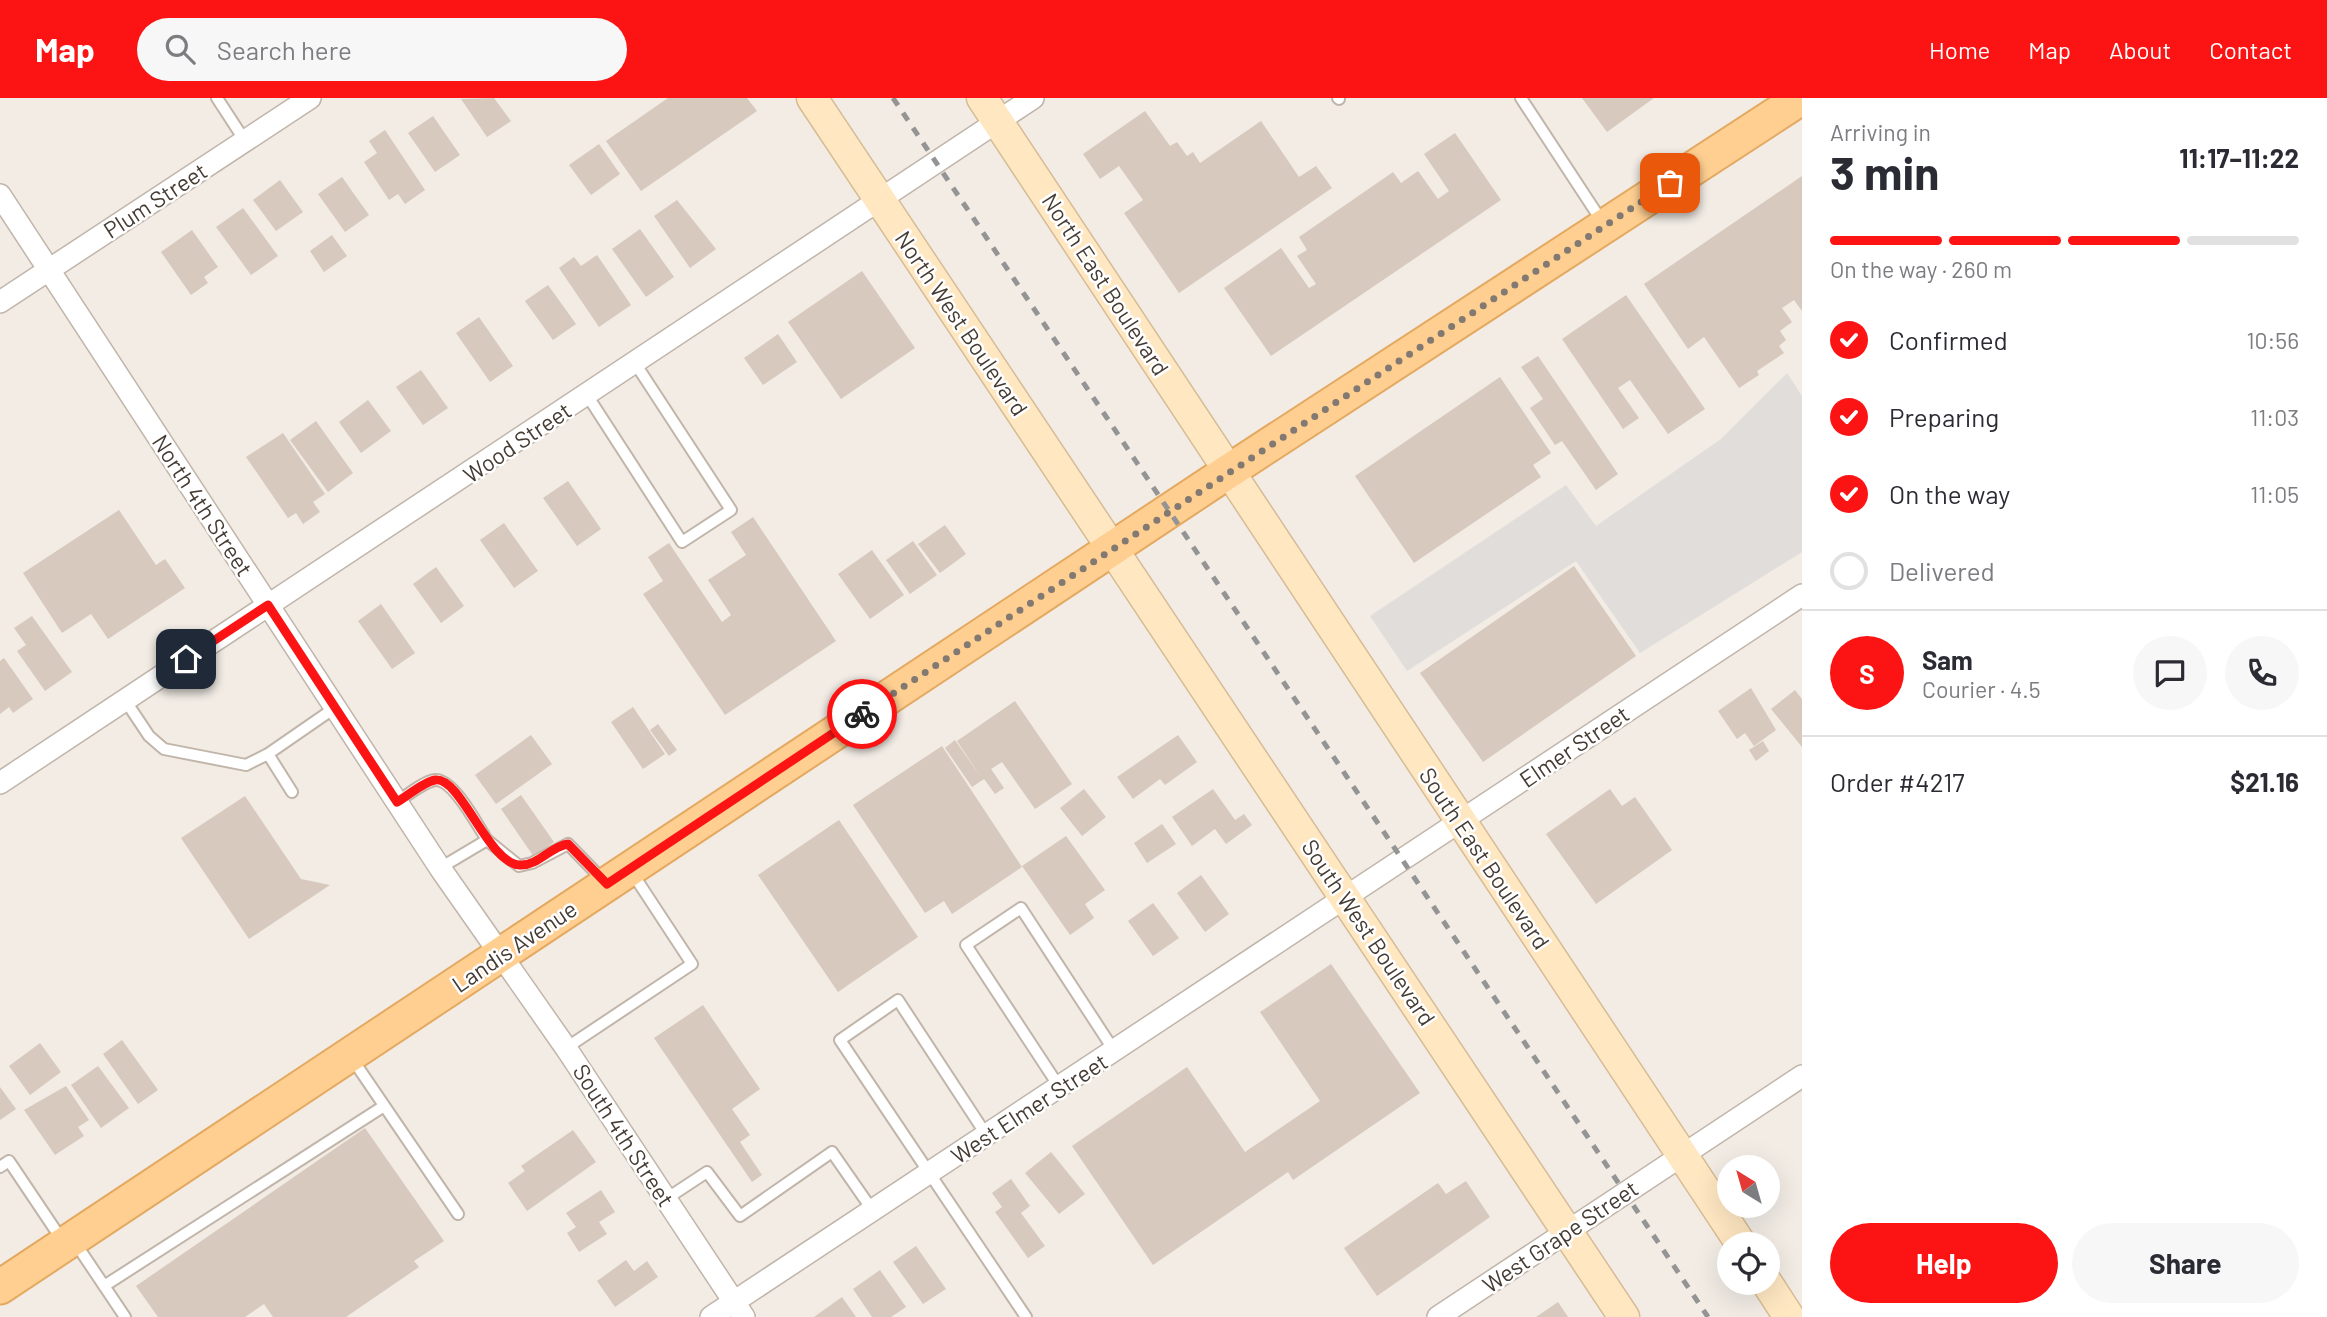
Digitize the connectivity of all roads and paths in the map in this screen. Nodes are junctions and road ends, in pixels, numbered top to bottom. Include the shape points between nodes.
1 (217, 98) edge
2 (310, 98) edge
3 (812, 98) edge
4 (1033, 98) edge
5 (1521, 98) edge
6 (1801, 98) edge
7 (990, 110) edge
8 (245, 141) junction
9 (0, 195) edge
10 (880, 200) junction
11 (1605, 226) junction
12 (49, 270) junction
13 (0, 302) edge
14 (635, 363) junction
15 (587, 395) junction
16 (1229, 471) junction
17 (1112, 548) junction
18 (1802, 595) edge
19 (268, 605) junction
20 (125, 700) junction
21 (336, 707) junction
22 (268, 754) junction
23 (0, 783) edge
24 (292, 792) dead end
25 (397, 802) junction
26 (1461, 821) junction
27 (488, 840) junction
28 (440, 868) junction
29 (618, 876) junction
30 (1346, 898) junction
31 (502, 954) junction
32 (566, 1048) junction
33 (1115, 1052) junction
34 (350, 1055) junction
35 (1802, 1076) edge
36 (1060, 1088) junction
37 (384, 1106) junction
38 (987, 1136) junction
39 (1682, 1155) junction
40 (0, 1167) edge
41 (931, 1173) junction
42 (666, 1199) junction
43 (873, 1211) junction
44 (458, 1214) dead end
45 (1567, 1230) junction
46 (1733, 1232) edge
47 (69, 1241) junction
48 (104, 1286) junction
49 (0, 1287) edge
50 (1775, 1295) edge
51 (739, 1309) edge
52 (125, 1317) edge
53 (711, 1317) edge
54 (1026, 1317) edge
55 (1438, 1317) edge
56 (1624, 1317) edge
57 (1789, 1317) edge

1 - 8 lane
2 - 8 street, Plum Street
3 - 10 main road, North West Boulevard
4 - 7 street, Wood Street
5 - 11 lane
6 - 11 main road, Landis Avenue
7 - 10 street, Wood Street
7 - 16 main road, North East Boulevard
8 - 12 street, Plum Street
9 - 12 street, North 4th Street
10 - 14 street, Wood Street
10 - 17 main road, North West Boulevard
11 - 16 main road, Landis Avenue
12 - 13 street, Plum Street
12 - 19 street, North 4th Street
14 - 15 street, Wood Street
14 - 15 lane via 731,510 682,542
15 - 19 street, Wood Street
16 - 17 main road, Landis Avenue
16 - 26 main road, South East Boulevard
17 - 29 main road, Landis Avenue
17 - 30 main road, South West Boulevard
18 - 26 street, Elmer Street
19 - 20 street, Wood Street
19 - 21 street, North 4th Street
20 - 22 lane via 149,736 164,749 246,765
20 - 23 street, Wood Street
21 - 22 lane
21 - 25 street, North 4th Street
22 - 24 lane
25 - 27 lane via 428,782 441,780 451,786
25 - 28 street, North 4th Street
26 - 30 street, Elmer Street
26 - 39 main road, South East Boulevard
27 - 28 lane
27 - 29 lane via 519,866 568,844
28 - 31 street, North 4th Street
29 - 31 main road, Landis Avenue
29 - 32 lane via 692,964
30 - 33 street, West Elmer Street
30 - 45 main road, South West Boulevard
31 - 32 street, South 4th Street
31 - 34 main road, Landis Avenue
32 - 42 street, South 4th Street
33 - 36 street, West Elmer Street
33 - 36 lane via 1021,908 966,945
34 - 37 lane
34 - 47 main road, Landis Avenue
35 - 39 street, West Grape Street
36 - 38 street, West Elmer Street
37 - 44 lane
37 - 48 lane
38 - 41 street, West Elmer Street
38 - 41 lane via 898,1000 840,1040
39 - 45 street, West Grape Street
39 - 46 main road, South East Boulevard
40 - 47 lane via 9,1161
41 - 43 street, West Elmer Street
41 - 54 lane
42 - 43 lane via 707,1172 740,1216 832,1152
42 - 51 street, South 4th Street
43 - 51 street, West Elmer Street
45 - 55 street, West Grape Street
45 - 56 main road, South West Boulevard
47 - 48 lane
47 - 49 main road, Landis Avenue
48 - 52 lane
50 - 57 main road
51 - 53 street, West Elmer Street

